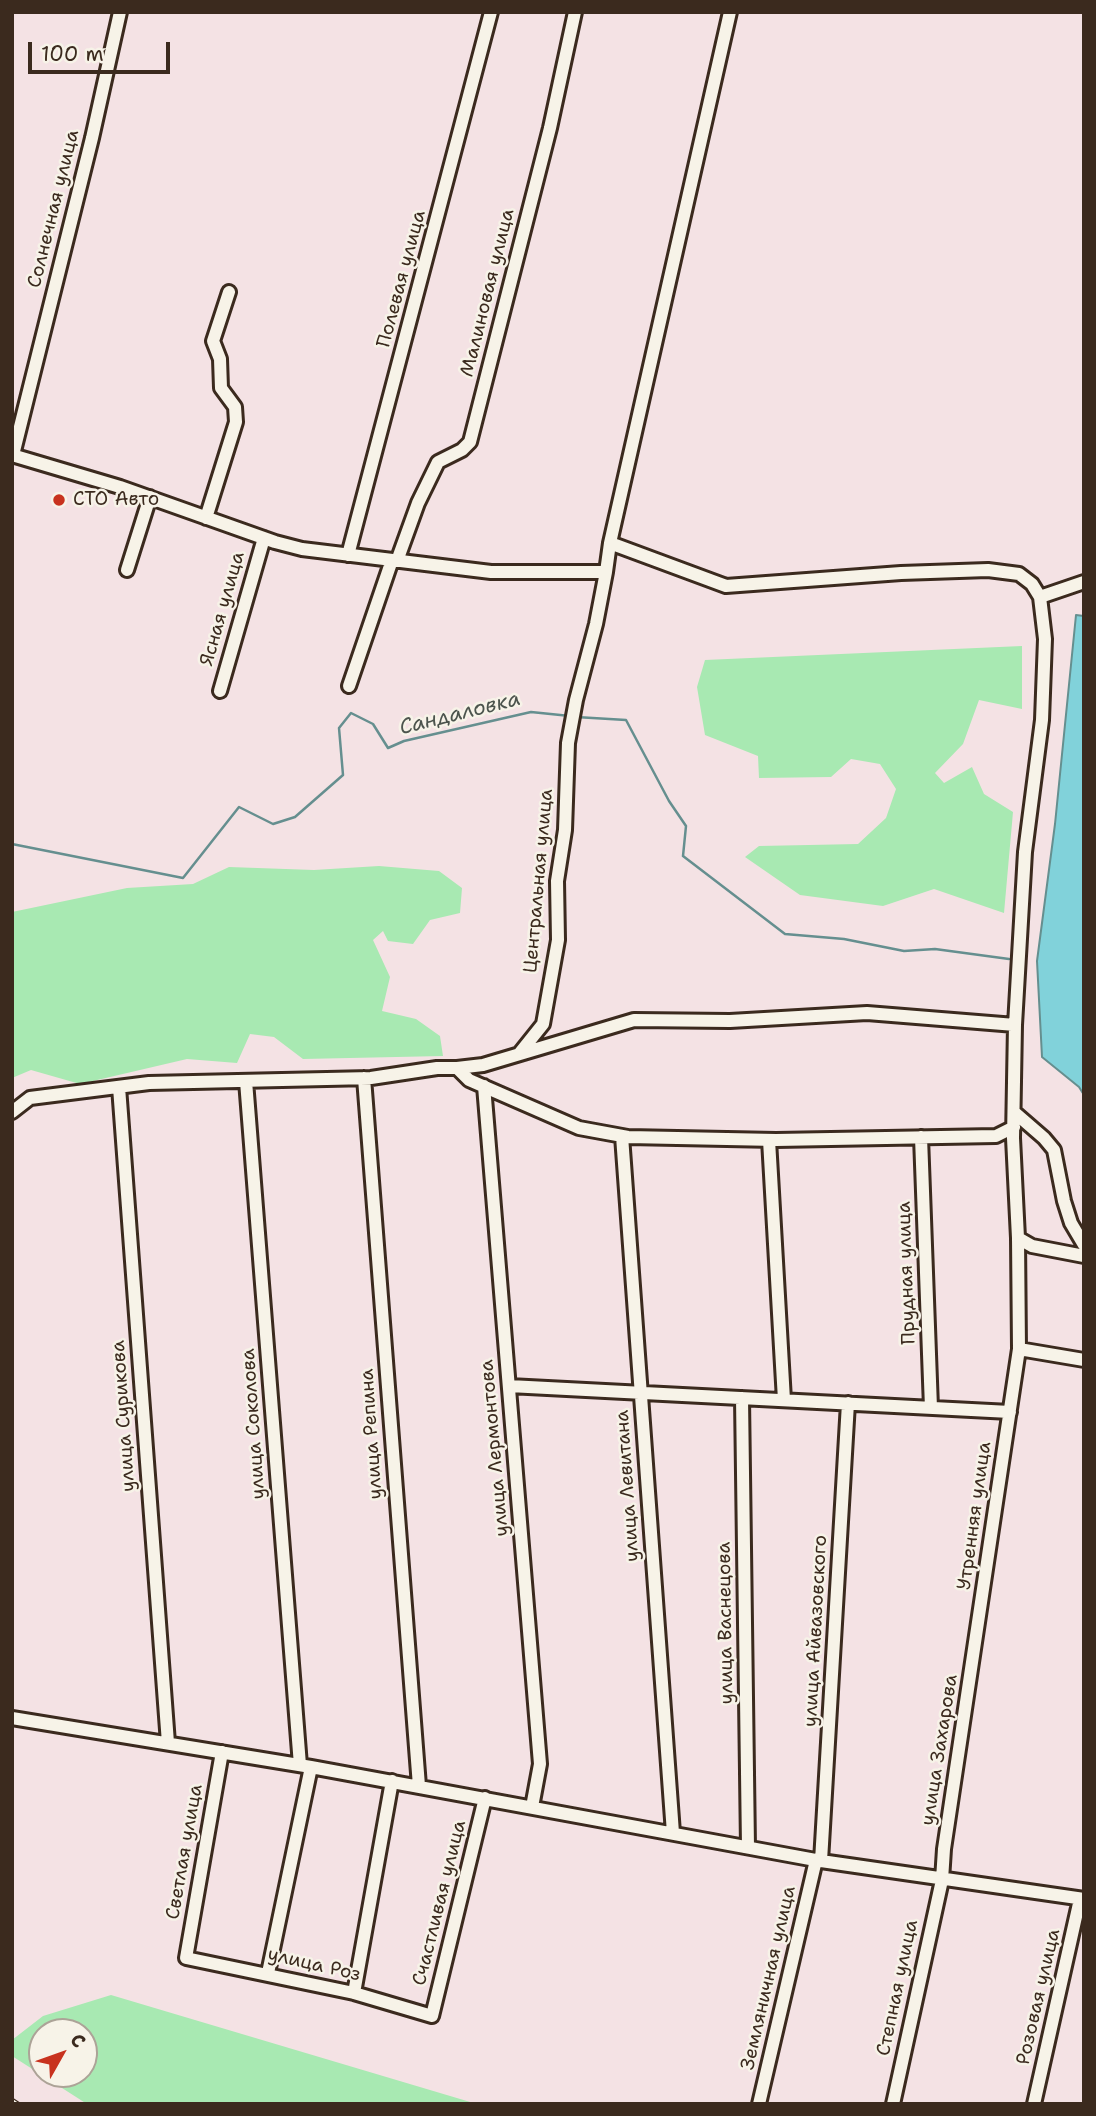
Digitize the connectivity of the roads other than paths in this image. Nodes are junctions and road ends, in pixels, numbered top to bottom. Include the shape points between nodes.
1 (120, 12) edge
2 (491, 12) edge
3 (575, 12) edge
4 (730, 12) edge
5 (229, 292) dead end
6 (13, 455) edge
7 (150, 497) junction
8 (206, 518) junction
9 (264, 538) junction
10 (610, 543) junction
11 (348, 555) junction
12 (395, 561) junction
13 (127, 570) dead end
14 (606, 572) junction
15 (1084, 582) edge
16 (1040, 597) junction
17 (349, 686) dead end
18 (220, 691) dead end
19 (1015, 1026) junction
20 (519, 1054) junction
21 (457, 1068) junction
22 (364, 1078) junction
23 (246, 1081) junction
24 (484, 1086) junction
25 (119, 1087) junction
26 (12, 1112) edge
27 (1014, 1112) junction
28 (1014, 1127) junction
29 (622, 1136) junction
30 (921, 1137) junction
31 (769, 1140) junction
32 (1018, 1238) junction
33 (1084, 1245) edge
34 (1084, 1256) edge
35 (1019, 1349) junction
36 (1084, 1360) edge
37 (509, 1386) junction
38 (640, 1393) junction
39 (742, 1398) junction
40 (784, 1400) junction
41 (848, 1403) junction
42 (931, 1408) junction
43 (1010, 1412) junction
44 (978, 1626) joint
45 (12, 1717) edge
46 (168, 1743) junction
47 (222, 1752) junction
48 (305, 1766) junction
49 (391, 1781) junction
50 (419, 1786) junction
51 (485, 1798) junction
52 (532, 1807) junction
53 (673, 1833) junction
54 (748, 1847) junction
55 (819, 1861) junction
56 (942, 1880) junction
57 (1082, 1899) edge
58 (186, 1958) joint
59 (268, 1973) junction
60 (354, 1993) junction
61 (432, 2016) joint
62 (759, 2104) edge
63 (892, 2104) edge
64 (1034, 2104) edge

1 - 6 street, Солнечная улица
2 - 11 street, Полевая улица
3 - 12 street, Малиновая улица via 470,442 438,462
4 - 10 street, Центральная улица
5 - 8 street via 213,341 220,359 221,387 235,407 236,422
6 - 7 street
7 - 8 street
7 - 13 street
8 - 9 street
9 - 11 street
9 - 18 street, Ясная улица
10 - 14 street, Центральная улица
10 - 16 street via 726,586 988,570 1020,574
11 - 12 street
12 - 14 street via 491,572
12 - 17 street, Малиновая улица
14 - 20 street, Центральная улица via 568,743 565,830 556,881 558,940 543,1024
15 - 16 street
16 - 19 street, Утренняя улица via 1045,639 1042,720 1025,852
19 - 20 street via 867,1013 634,1020
19 - 27 street, Утренняя улица
20 - 21 street
21 - 22 street
21 - 24 street
22 - 23 street
22 - 50 street, улица Репина
23 - 25 street
23 - 48 street, улица Соколова
24 - 29 street via 579,1128
24 - 37 street, улица Лермонтова
25 - 26 street via 30,1098
25 - 46 street, улица Сурикова
27 - 28 street, Утренняя улица
27 - 33 street via 1054,1150 1064,1201
28 - 30 street via 996,1136
28 - 32 street, Утренняя улица
29 - 31 street
29 - 38 street, улица Левитана
30 - 31 street
30 - 42 street, Прудная улица
31 - 40 street
32 - 34 street via 1032,1246
32 - 35 street, Утренняя улица
35 - 36 street
35 - 43 street, Утренняя улица
37 - 38 street
37 - 52 street, улица Лермонтова via 540,1764
38 - 39 street
38 - 53 street, улица Левитана
39 - 40 street
39 - 54 street, улица Васнецова
40 - 41 street
41 - 42 street
41 - 55 street, улица Айвазовского
42 - 43 street
43 - 44 street, Утренняя улица
44 - 56 street, улица Захарова
45 - 46 street
46 - 47 street
47 - 48 street
47 - 58 street, Светлая улица
48 - 49 street
48 - 59 street, улица Соколова
49 - 50 street
49 - 60 street
50 - 51 street
51 - 52 street
51 - 61 street, Счастливая улица
52 - 53 street
53 - 54 street
54 - 55 street
55 - 56 street
55 - 62 street, Земляничная улица
56 - 57 street
56 - 63 street, Степная улица
57 - 64 street, Розовая улица
58 - 59 street, улица Роз
59 - 60 street, улица Роз
60 - 61 street, улица Роз

